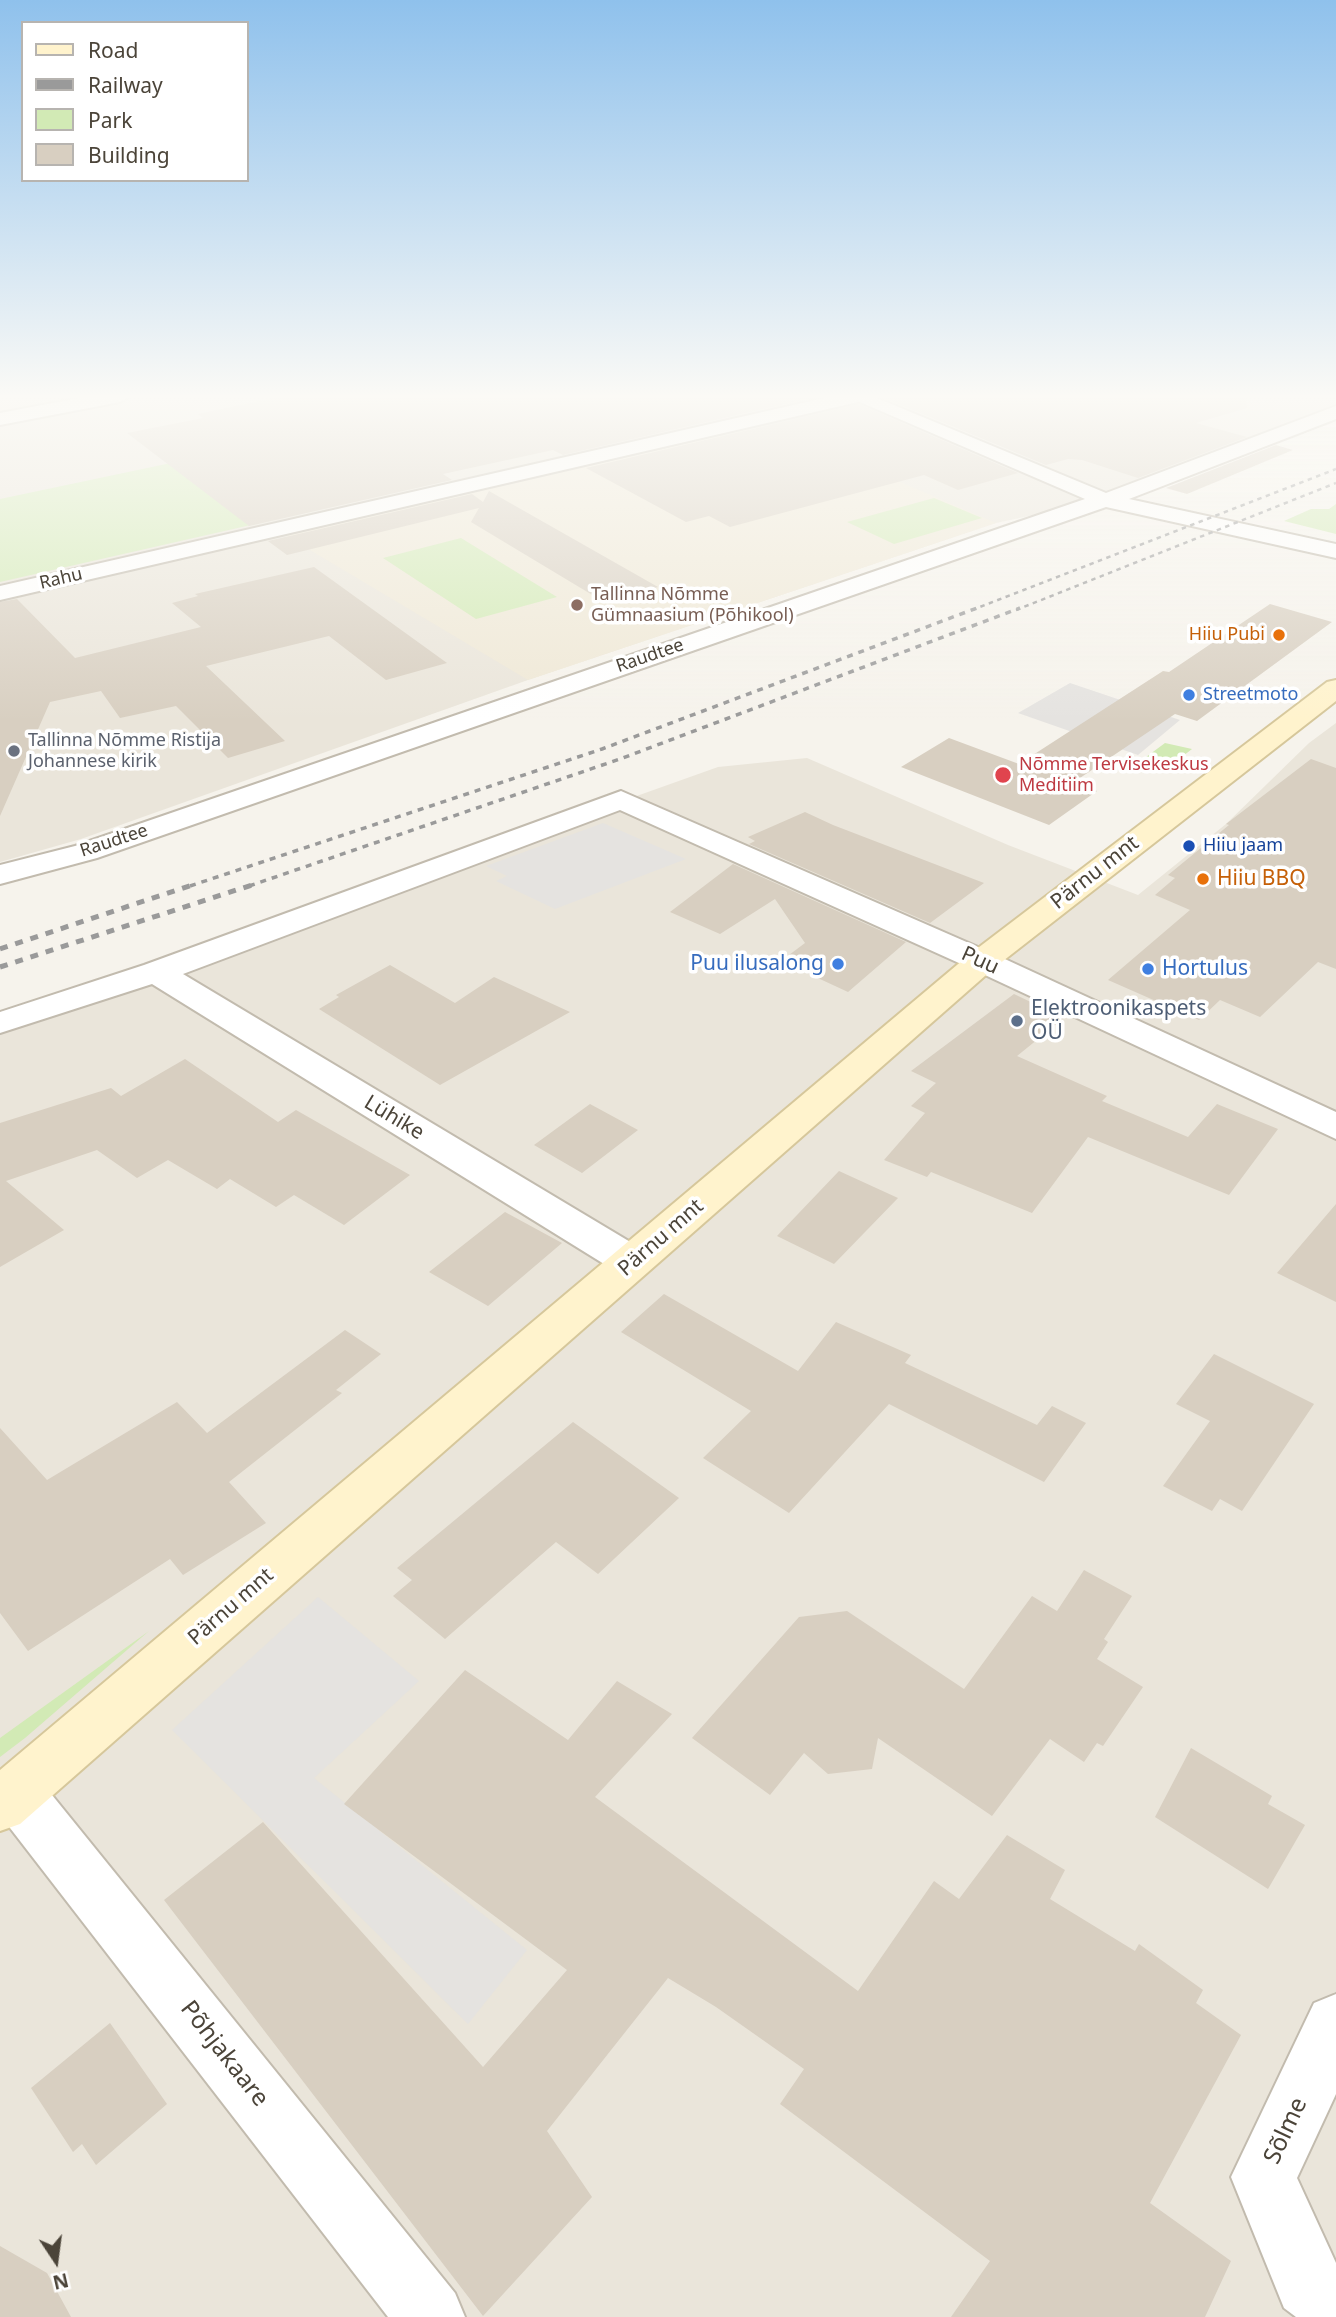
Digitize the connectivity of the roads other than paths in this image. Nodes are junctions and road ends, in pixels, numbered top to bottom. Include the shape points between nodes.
1 (386, 504) edge
2 (1093, 504) edge
3 (1124, 504) edge
4 (1336, 551) edge
5 (0, 593) edge
6 (1336, 688) edge
7 (0, 875) edge
8 (982, 961) junction
9 (156, 972) junction
10 (0, 1023) edge
11 (1336, 1127) edge
12 (632, 1262) junction
13 (8, 1798) edge
14 (1336, 2025) edge
15 (1336, 2305) edge
16 (431, 2317) edge

1 - 5 street, Rahu
2 - 7 street, Raudtee via 86,852
3 - 4 street
6 - 8 main road, Pärnu mnt
8 - 9 street, Puu via 621,800
8 - 11 street, Puu
8 - 12 main road, Pärnu mnt
9 - 10 street
9 - 12 street, Lühike
12 - 13 main road, Pärnu mnt
13 - 16 street, Põhjakaare
14 - 15 street, Sõlme via 1264,2177 1308,2284

